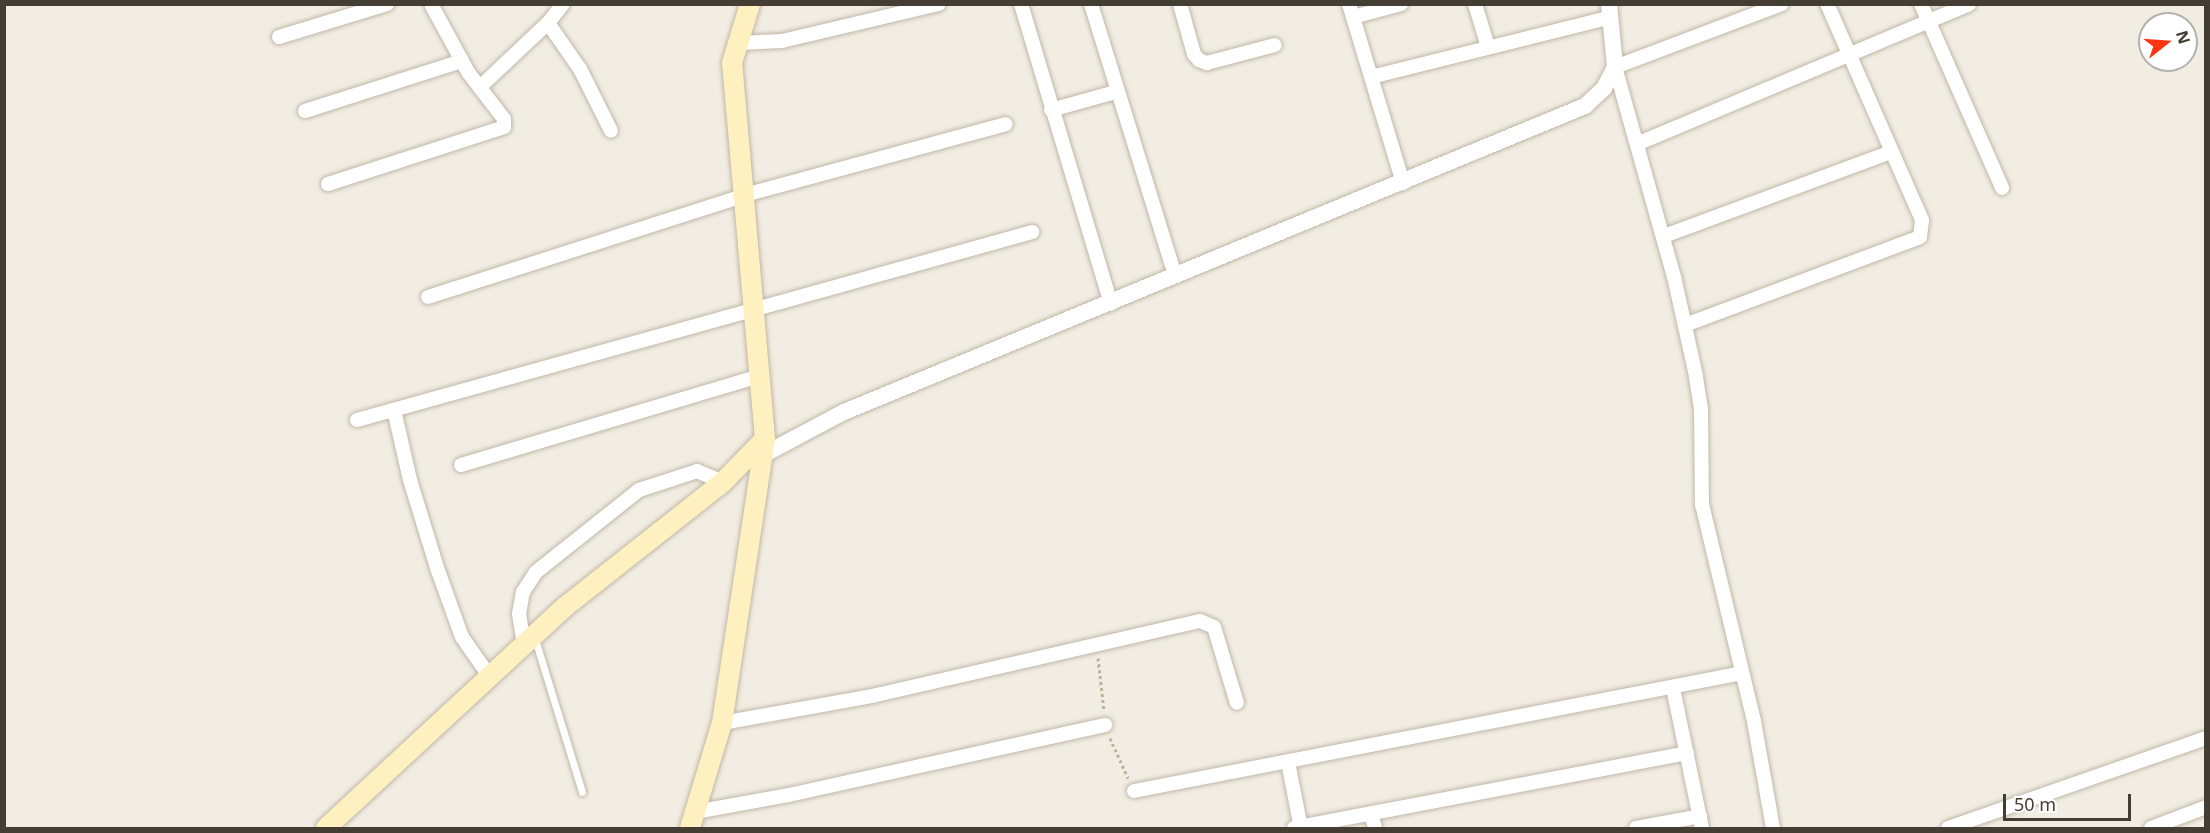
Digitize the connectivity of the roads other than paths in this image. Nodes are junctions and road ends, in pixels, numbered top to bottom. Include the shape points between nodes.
1 (387, 4) edge
2 (431, 4) edge
3 (563, 4) edge
4 (750, 4) edge
5 (939, 4) edge
6 (1021, 4) edge
7 (1091, 4) edge
8 (1180, 4) edge
9 (1401, 4) edge
10 (1475, 4) edge
11 (1782, 4) edge
12 (1827, 4) edge
13 (1920, 4) edge
14 (1969, 4) edge
15 (1351, 11) edge
16 (1610, 11) edge
17 (1928, 21) junction
18 (548, 24) junction
19 (279, 37) dead end
20 (738, 43) junction
21 (1275, 45) dead end
22 (1488, 47) junction
23 (1851, 56) junction
24 (462, 61) junction
25 (1615, 67) junction
26 (1371, 77) junction
27 (480, 87) junction
28 (1116, 92) junction
29 (1051, 110) junction
30 (305, 111) dead end
31 (1006, 124) dead end
32 (611, 131) dead end
33 (1639, 143) junction
34 (1891, 152) junction
35 (328, 183) dead end
36 (1403, 183) junction
37 (2002, 188) dead end
38 (745, 195) junction
39 (1032, 232) dead end
40 (1664, 236) junction
41 (1175, 275) junction
42 (428, 297) dead end
43 (1112, 304) junction
44 (755, 307) junction
45 (1685, 325) junction
46 (760, 376) junction
47 (394, 410) junction
48 (357, 420) dead end
49 (764, 447) junction
50 (461, 465) dead end
51 (723, 482) junction
52 (529, 640) junction
53 (1742, 673) junction
54 (490, 677) junction
55 (1673, 688) junction
56 (1237, 703) dead end
57 (722, 723) junction
58 (1106, 724) dead end
59 (2205, 738) edge
60 (1687, 753) junction
61 (1288, 762) junction
62 (1134, 791) dead end
63 (582, 792) dead end
64 (2205, 807) edge
65 (1371, 813) junction
66 (693, 820) edge
67 (1701, 822) edge
68 (326, 828) edge
69 (1299, 828) edge
70 (1375, 828) edge
71 (1636, 828) edge
72 (1773, 828) edge
73 (1948, 828) edge
74 (2151, 828) edge

1 - 19 street
2 - 24 street
3 - 18 street
4 - 20 main road
5 - 20 street via 782,41
6 - 29 street
7 - 28 street
8 - 21 street via 1199,60 1207,63
9 - 15 street
10 - 22 street
11 - 25 street
12 - 23 street
13 - 17 street
14 - 17 street
15 - 26 street
16 - 22 street
16 - 25 street
17 - 23 street
17 - 37 street
18 - 27 street
18 - 32 street via 580,69
20 - 38 main road via 732,63
22 - 26 street
23 - 33 street
23 - 34 street
24 - 27 street
24 - 30 street
25 - 33 street
25 - 36 street via 1604,88 1585,106
26 - 36 street
27 - 35 street via 504,119 504,127 499,131
28 - 29 street
28 - 41 street
29 - 43 street
31 - 38 street
33 - 40 street
34 - 40 street
34 - 45 street via 1922,220 1920,237
36 - 41 street
38 - 42 street
38 - 44 main road
39 - 44 street
40 - 45 street
41 - 43 street
43 - 49 street
44 - 46 main road
44 - 47 street
45 - 53 street via 1701,409 1702,504
46 - 49 main road
46 - 50 street
47 - 48 street
47 - 54 street via 410,480 462,638
49 - 51 main road
49 - 57 main road
51 - 52 main road
51 - 52 street via 697,471 630,495 536,572 523,592 519,614
52 - 54 main road
52 - 63 lane
53 - 55 street
53 - 72 street
54 - 68 main road
55 - 60 street
55 - 61 street
56 - 57 street via 1214,627 1200,621 872,696
57 - 66 main road
58 - 66 street
59 - 73 street
60 - 65 street
60 - 67 street
61 - 62 street
61 - 69 street
64 - 74 street
65 - 69 street
65 - 70 street
67 - 71 street

